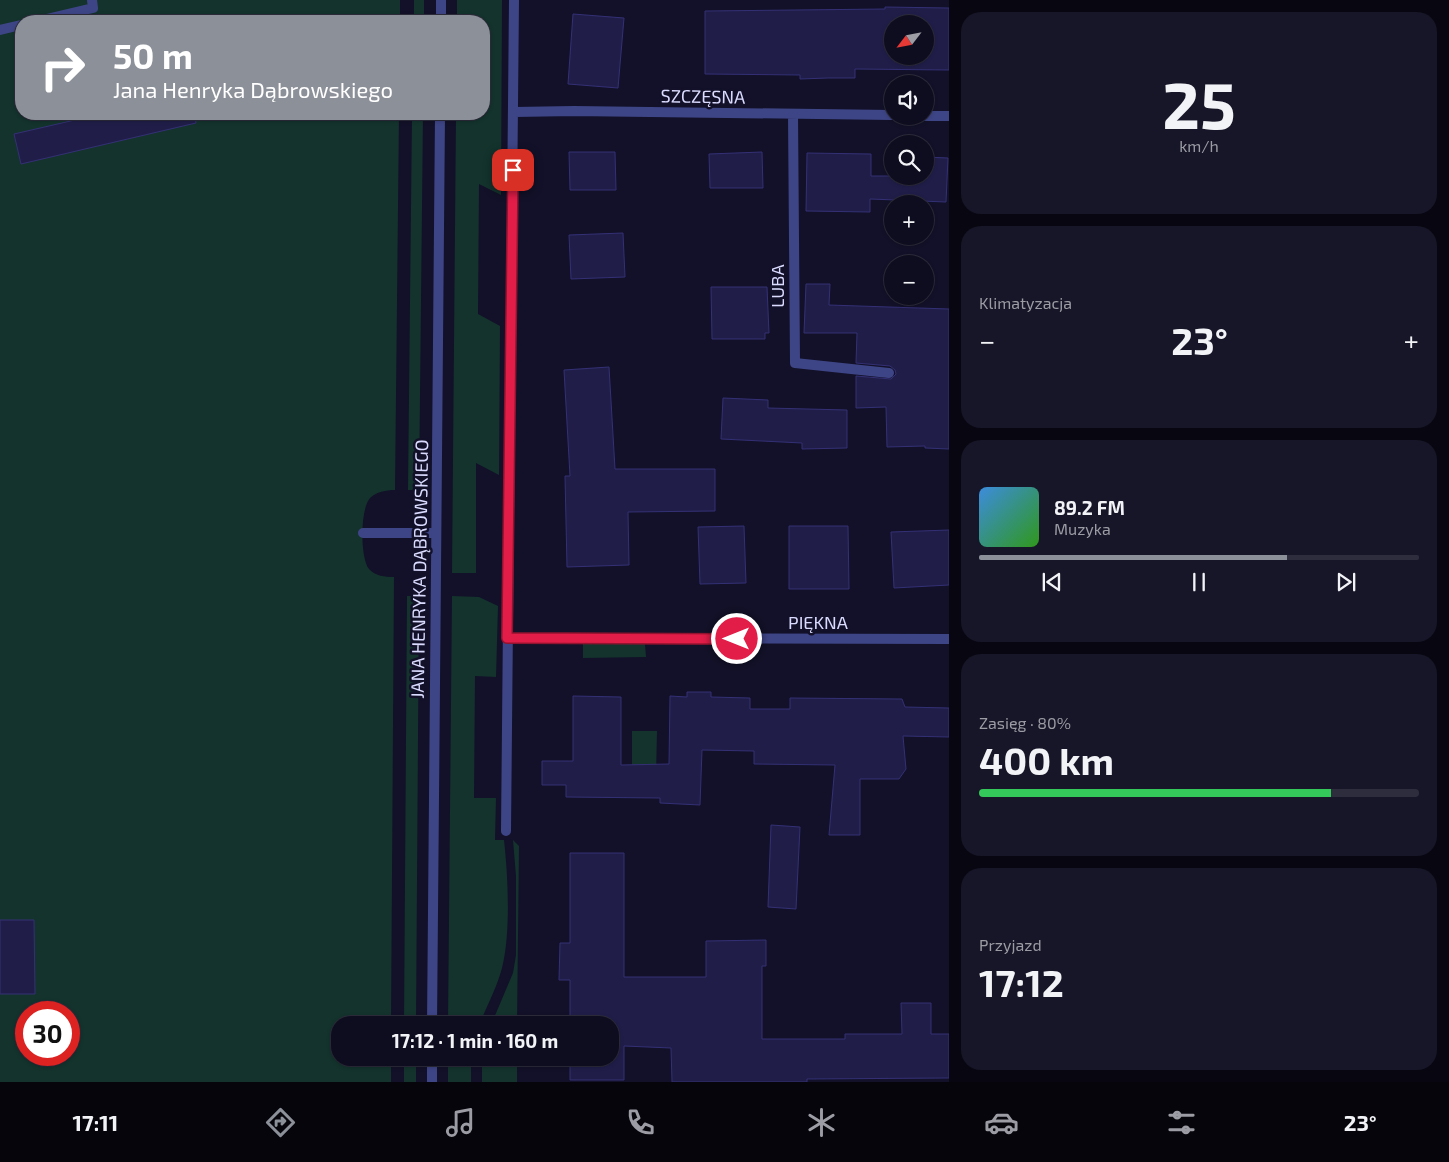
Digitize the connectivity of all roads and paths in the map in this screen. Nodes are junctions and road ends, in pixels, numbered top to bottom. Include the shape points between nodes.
1 (92, 0) edge
2 (441, 0) edge
3 (514, 0) edge
4 (63, 15) edge
5 (441, 15) edge
6 (15, 26) edge
7 (0, 30) edge
8 (514, 112) junction
9 (793, 114) junction
10 (884, 115) edge
11 (934, 116) edge
12 (949, 116) edge
13 (440, 120) edge
14 (889, 373) dead end
15 (363, 533) dead end
16 (436, 533) junction
17 (507, 638) junction
18 (949, 639) edge
19 (506, 831) dead end
20 (432, 1016) edge
21 (432, 1066) edge
22 (432, 1082) edge

1 - 4 street via 93,8
2 - 5 street
3 - 8 street
6 - 7 street
8 - 9 street, SZCZĘSNA
8 - 17 street
9 - 10 street, SZCZĘSNA
9 - 14 street, LUBA via 795,363
11 - 12 street
13 - 16 street, JANA HENRYKA DĄBROWSKIEGO
15 - 16 street
16 - 20 street, JANA HENRYKA DĄBROWSKIEGO
17 - 18 street, PIĘKNA
17 - 19 street
21 - 22 street

